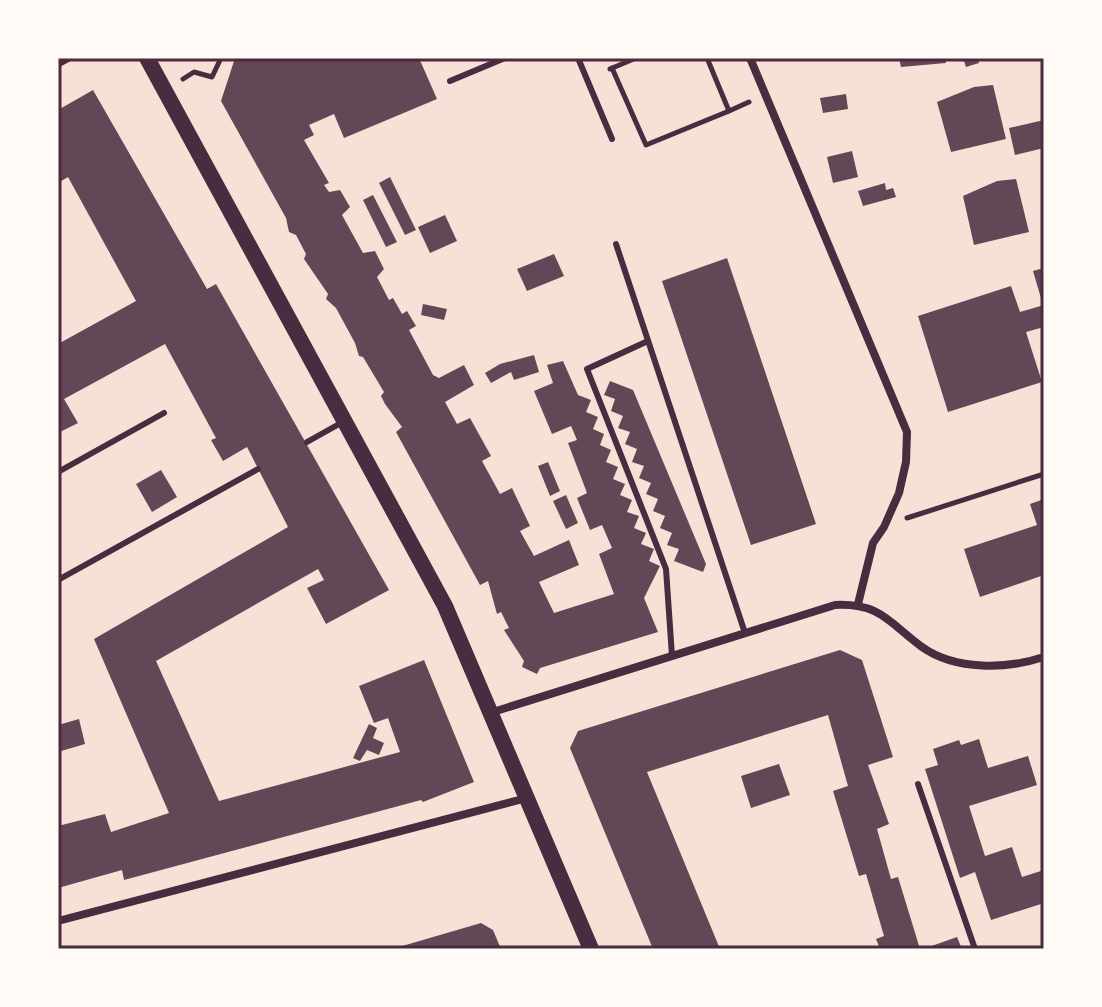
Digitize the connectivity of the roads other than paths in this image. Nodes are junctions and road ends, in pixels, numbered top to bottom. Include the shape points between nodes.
1 (147, 58) edge
2 (505, 58) edge
3 (578, 58) edge
4 (750, 58) edge
5 (450, 81) dead end
6 (612, 139) dead end
7 (616, 244) dead end
8 (648, 341) junction
9 (164, 413) dead end
10 (344, 421) junction
11 (307, 442) dead end
12 (258, 469) dead end
13 (58, 472) edge
14 (58, 580) edge
15 (858, 604) junction
16 (745, 633) junction
17 (672, 656) junction
18 (1044, 657) edge
19 (493, 712) junction
20 (918, 784) dead end
21 (528, 797) junction
22 (58, 921) edge
23 (591, 949) edge
24 (975, 949) edge

1 - 10 main road
2 - 5 lane
3 - 6 lane
4 - 15 street via 907,432 899,493 873,543
7 - 8 lane
8 - 16 lane
8 - 17 lane via 587,369 666,569
9 - 13 lane
10 - 11 lane
10 - 19 main road via 445,606
12 - 14 lane
15 - 16 street via 835,605
15 - 18 street via 879,611 925,649 959,662 987,666
16 - 17 street
17 - 19 street
19 - 21 main road
20 - 24 lane
21 - 22 street
21 - 23 main road

